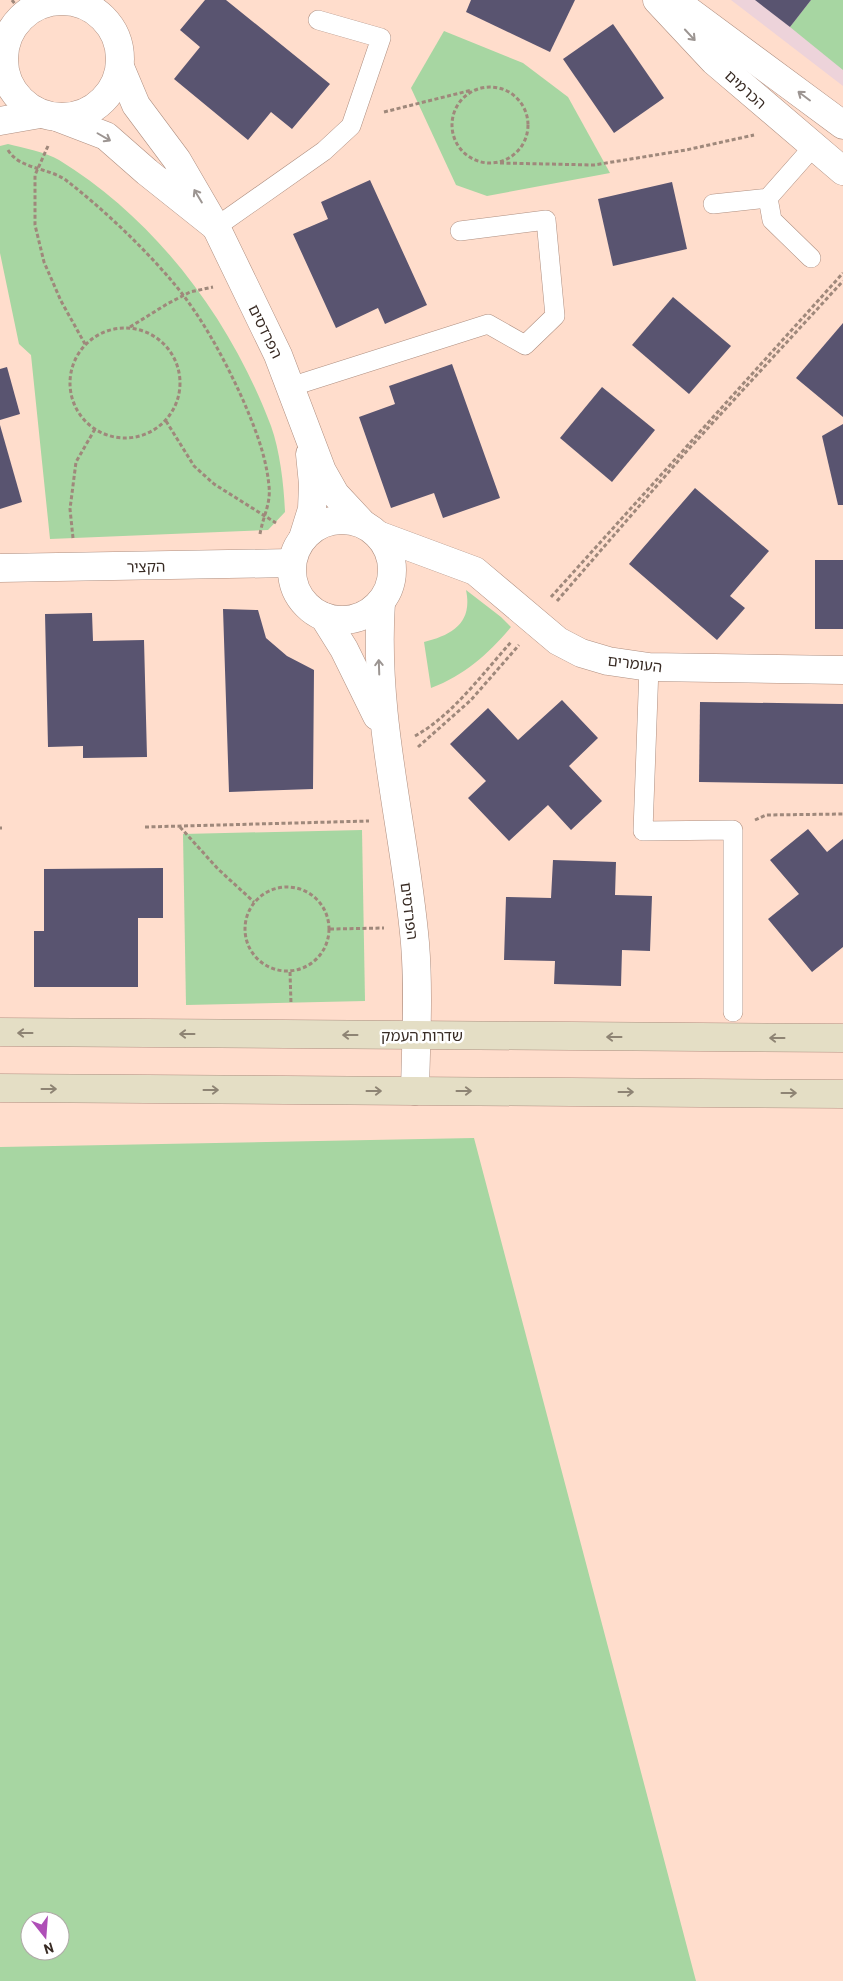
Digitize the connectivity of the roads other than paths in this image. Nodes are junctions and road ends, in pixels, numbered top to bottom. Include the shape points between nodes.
1 (657, 0) edge
2 (674, 0) edge
3 (18, 8) edge
4 (318, 20) dead end
5 (2, 41) edge
6 (120, 67) junction
7 (49, 116) junction
8 (843, 125) edge
9 (3, 132) edge
10 (813, 147) junction
11 (843, 172) edge
12 (768, 198) junction
13 (712, 204) dead end
14 (216, 227) junction
15 (460, 231) dead end
16 (811, 258) dead end
17 (290, 387) junction
18 (308, 437) junction
19 (371, 529) junction
20 (303, 538) junction
21 (291, 563) junction
22 (459, 564) junction
23 (0, 568) edge
24 (385, 594) junction
25 (324, 617) junction
26 (650, 667) junction
27 (843, 670) edge
28 (386, 742) junction
29 (733, 1012) dead end
30 (0, 1032) edge
31 (416, 1035) junction
32 (843, 1038) edge
33 (0, 1088) edge
34 (415, 1091) junction
35 (843, 1094) edge

1 -> 10 street, הכרמים via 714,61
8 -> 2 street, הכרמים
3 - 5 street via 10,31
3 - 6 street via 63,0 83,4 101,15 115,32 121,52
4 - 14 lane via 381,38 351,126 324,151
5 - 7 street via 9,86 22,103
6 - 7 street via 112,91 98,106 80,116
14 -> 6 street, הפרדסים via 177,160 136,105
7 - 9 street
7 -> 14 street, הפרדסים via 106,136
10 - 11 street, הכרמים
10 - 12 lane
12 - 13 lane
12 - 16 lane via 772,220
14 - 17 street, הפרדסים via 278,355
15 - 17 lane via 546,220 555,316 525,345 488,324
17 - 18 street, הפרדסים
18 - 19 street, הפרדסים via 336,494
18 - 20 street, הפרדסים via 312,509
19 - 20 street via 348,520 331,521 315,527
19 - 22 street, העומרים
19 - 24 street via 386,546 391,559 392,572
20 - 21 street
21 - 23 street, הקציר
21 - 25 street via 292,580 299,597 310,610
22 - 24 street, העומרים via 433,563 416,568
22 - 26 street, העומרים via 475,571 558,641 581,654
24 - 25 street via 369,612 355,619
28 -> 24 street, הפרדסים via 379,650
25 - 28 street, הפרדסים via 357,674
26 - 27 street, העומרים
26 - 29 lane via 643,830 733,830
28 - 31 street, הפרדסים via 413,927
31 -> 30 street, שדרות העמק
32 -> 31 street, שדרות העמק
31 - 34 street, הפרדסים
33 -> 34 street
34 -> 35 street

